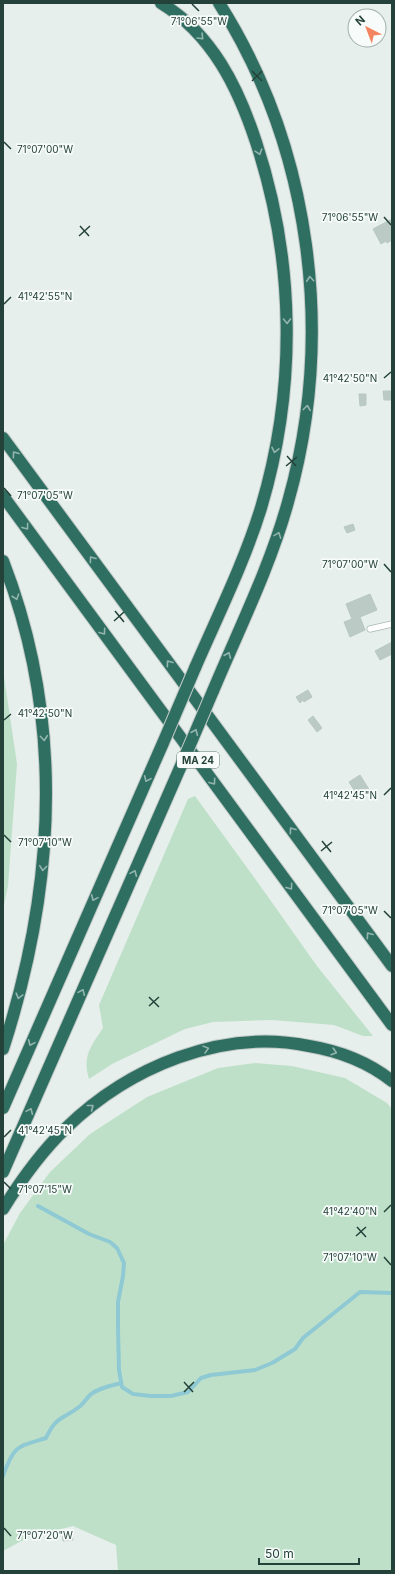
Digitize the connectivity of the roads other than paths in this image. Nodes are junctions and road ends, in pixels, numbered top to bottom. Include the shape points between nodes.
1 (161, 3) edge
2 (219, 3) edge
3 (3, 438) edge
4 (3, 496) edge
5 (3, 561) edge
6 (392, 624) edge
7 (370, 629) dead end
8 (392, 966) edge
9 (392, 1025) edge
10 (3, 1049) edge
11 (392, 1081) edge
12 (3, 1108) edge
13 (3, 1172) edge
14 (3, 1209) edge

1 -> 12 highway, bridge via 184,20 209,45 223,64 239,96 260,152 273,199 286,294 287,342 278,438 267,485 244,554
13 -> 2 highway, bridge via 263,573 288,503 300,456 310,383 312,335 308,260 301,212 290,164 275,118 256,72
8 -> 3 highway, MA 24
4 -> 9 highway, MA 24
5 -> 10 highway via 25,626 36,674 44,739 46,793 44,860 37,914 22,984
6 - 7 lane
14 -> 11 highway via 42,1154 86,1111 126,1083 170,1061 193,1053 241,1042 290,1042 339,1053 366,1064

